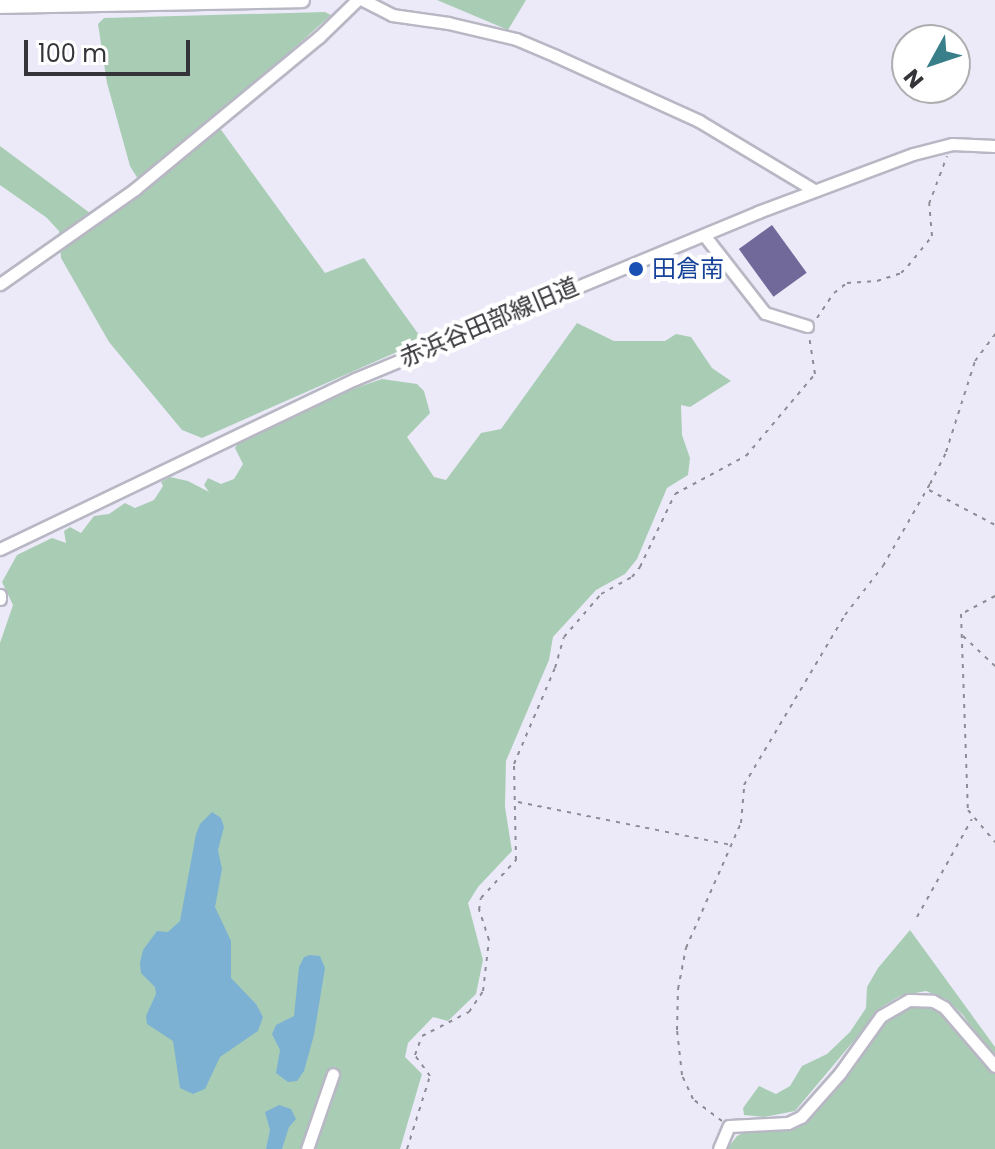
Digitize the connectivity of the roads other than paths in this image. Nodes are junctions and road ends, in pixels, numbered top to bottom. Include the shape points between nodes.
1 (302, 0) edge
2 (360, 0) edge
3 (0, 6) edge
4 (995, 146) edge
5 (814, 190) junction
6 (704, 235) junction
7 (0, 284) edge
8 (807, 326) road end
9 (0, 549) edge
10 (995, 1066) edge
11 (333, 1074) dead end
12 (307, 1149) edge
13 (719, 1149) edge

1 - 3 main road
2 - 5 street via 392,15 516,39 699,121
2 - 7 street via 135,189
4 - 5 street, 赤浜谷田部線旧道 via 952,144
5 - 6 street, 赤浜谷田部線旧道
6 - 8 street via 765,313
6 - 9 street, 赤浜谷田部線旧道 via 342,384
10 - 13 street via 944,1007 909,1000 881,1016 801,1117 788,1123 729,1126
11 - 12 street

